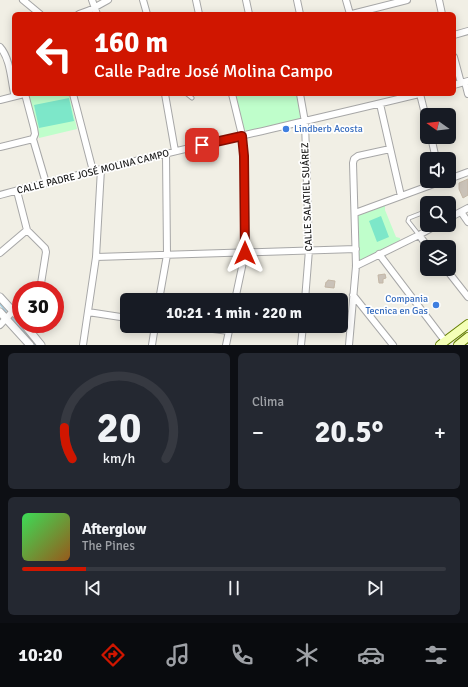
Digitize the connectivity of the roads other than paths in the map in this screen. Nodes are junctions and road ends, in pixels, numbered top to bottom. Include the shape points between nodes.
1 (23, 0) edge
2 (92, 0) edge
3 (108, 0) edge
4 (143, 0) edge
5 (196, 0) edge
6 (246, 0) edge
7 (296, 0) edge
8 (346, 0) edge
9 (407, 0) edge
10 (439, 0) edge
11 (398, 1) edge
12 (95, 7) junction
13 (38, 12) edge
14 (84, 12) edge
15 (96, 12) edge
16 (146, 12) edge
17 (199, 12) edge
18 (249, 12) edge
19 (299, 12) edge
20 (350, 12) edge
21 (358, 12) edge
22 (442, 12) edge
23 (468, 31) edge
24 (456, 34) edge
25 (0, 47) edge
26 (456, 62) edge
27 (465, 82) edge
28 (12, 84) edge
29 (468, 94) edge
30 (12, 96) edge
31 (26, 96) edge
32 (74, 96) edge
33 (165, 96) edge
34 (190, 96) edge
35 (232, 96) edge
36 (300, 96) edge
37 (412, 96) edge
38 (420, 96) edge
39 (192, 98) dead end
40 (0, 100) edge
41 (380, 104) junction
42 (424, 108) edge
43 (304, 122) junction
44 (242, 136) junction
45 (33, 139) junction
46 (0, 147) edge
47 (390, 149) junction
48 (175, 151) junction
49 (166, 154) junction
50 (101, 169) junction
51 (93, 171) junction
52 (468, 172) edge
53 (456, 176) edge
54 (46, 183) junction
55 (423, 188) edge
56 (17, 191) junction
57 (0, 195) edge
58 (401, 196) junction
59 (468, 208) edge
60 (461, 212) junction
61 (355, 213) junction
62 (420, 214) edge
63 (456, 214) edge
64 (468, 222) edge
65 (27, 230) junction
66 (424, 232) edge
67 (419, 235) junction
68 (423, 240) edge
69 (356, 249) junction
70 (309, 250) junction
71 (0, 253) edge
72 (245, 253) junction
73 (379, 254) junction
74 (167, 255) junction
75 (96, 257) junction
76 (356, 266) junction
77 (452, 276) edge
78 (41, 281) edge
79 (160, 293) edge
80 (236, 293) edge
81 (306, 293) edge
82 (354, 295) junction
83 (0, 297) edge
84 (468, 297) edge
85 (12, 310) edge
86 (0, 312) edge
87 (12, 312) edge
88 (88, 312) junction
89 (120, 317) edge
90 (6, 318) junction
91 (468, 324) edge
92 (0, 325) edge
93 (32, 333) edge
94 (154, 333) edge
95 (228, 333) edge
96 (302, 333) edge
97 (454, 334) junction
98 (468, 337) edge
99 (443, 343) edge
100 (460, 344) edge
101 (30, 345) edge
102 (42, 345) edge
103 (83, 345) edge
104 (152, 345) edge
105 (226, 345) edge
106 (301, 345) edge
107 (349, 345) edge
108 (393, 345) edge

1 - 13 street
2 - 12 street
3 - 12 street
4 - 16 street
5 - 17 street
6 - 18 street
7 - 19 street
8 - 20 street
9 - 11 street
10 - 22 street
11 - 21 street
12 - 14 street
12 - 15 street
23 - 24 street
25 - 28 street via 7,57
26 - 27 street
27 - 29 street
30 - 40 street
31 - 45 street via 34,128
32 - 51 street
33 - 48 street
34 - 39 lane
35 - 44 street
36 - 43 street, CALLE SALATIEL SUÁREZ
37 - 41 street, CALLE PADRE JOSÉ MOLINA CAMPO
38 - 42 street
41 - 43 street, CALLE PADRE JOSÉ MOLINA CAMPO
41 - 47 street
43 - 44 street, CALLE PADRE JOSÉ MOLINA CAMPO
43 - 70 street, CALLE SALATIEL SUÁREZ
44 - 48 street, CALLE PADRE JOSÉ MOLINA CAMPO
44 - 72 street
45 - 46 street
45 - 54 street
47 - 58 street
47 - 61 street via 354,159
48 - 49 street, CALLE PADRE JOSÉ MOLINA CAMPO
49 - 50 street, CALLE PADRE JOSÉ MOLINA CAMPO
49 - 74 street
50 - 51 street, CALLE PADRE JOSÉ MOLINA CAMPO
50 - 75 street
51 - 54 street, CALLE PADRE JOSÉ MOLINA CAMPO
52 - 53 street
54 - 56 street, CALLE PADRE JOSÉ MOLINA CAMPO
55 - 58 street
56 - 57 street, CALLE PADRE JOSÉ MOLINA CAMPO
56 - 65 street
58 - 61 street
59 - 60 street
60 - 63 street
60 - 64 street
61 - 69 street
62 - 67 lane via 408,219
65 - 71 street
65 - 78 street via 45,248
66 - 67 street
67 - 68 street
67 - 73 street
69 - 70 street
69 - 76 street
70 - 72 street
70 - 81 street, CALLE SALATIEL SUÁREZ
72 - 74 street
72 - 80 street
73 - 76 street
73 - 99 street
74 - 75 street
74 - 79 street
75 - 88 street
76 - 82 street
77 - 84 street
82 - 107 street
82 - 108 street
83 - 85 street
86 - 90 street
87 - 90 street
88 - 89 street
88 - 103 street
90 - 92 street
90 - 101 street
91 - 97 main road
93 - 102 street
94 - 104 street
95 - 105 street
96 - 106 street
97 - 99 main road
97 - 100 street
98 - 100 main road

